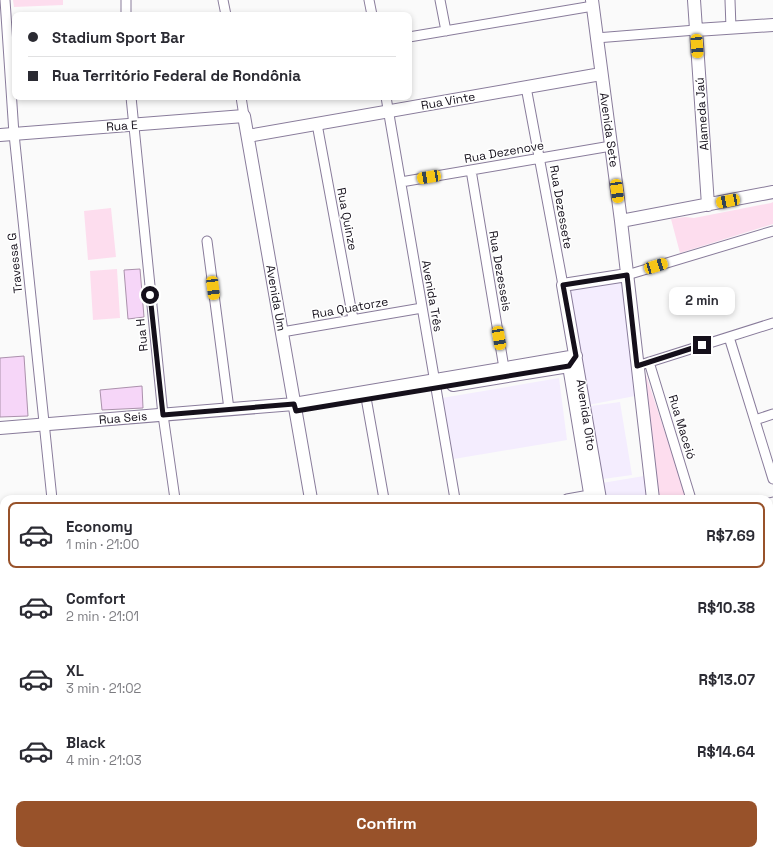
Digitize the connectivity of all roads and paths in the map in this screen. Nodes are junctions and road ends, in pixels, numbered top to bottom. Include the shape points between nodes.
1 (4, 0) edge
2 (126, 0) edge
3 (223, 0) edge
4 (370, 0) edge
5 (440, 0) edge
6 (694, 0) edge
7 (730, 0) edge
8 (592, 3) edge
9 (126, 12) edge
10 (225, 12) edge
11 (372, 12) edge
12 (773, 25) edge
13 (731, 28) junction
14 (696, 30) junction
15 (446, 31) junction
16 (412, 37) edge
17 (596, 38) junction
18 (601, 74) junction
19 (526, 87) junction
20 (131, 100) edge
21 (241, 100) edge
22 (386, 100) edge
23 (388, 111) junction
24 (244, 116) junction
25 (317, 124) junction
26 (133, 125) junction
27 (14, 134) junction
28 (0, 135) edge
29 (248, 136) junction
30 (611, 146) junction
31 (540, 158) junction
32 (471, 170) junction
33 (401, 182) junction
34 (773, 192) edge
35 (708, 204) junction
36 (621, 221) junction
37 (773, 231) edge
38 (207, 241) dead end
39 (627, 275) junction
40 (563, 285) junction
41 (422, 308) junction
42 (353, 319) junction
43 (773, 323) edge
44 (282, 332) junction
45 (729, 337) junction
46 (576, 356) junction
47 (649, 362) junction
48 (569, 366) junction
49 (637, 366) junction
50 (505, 372) junction
51 (435, 384) junction
52 (366, 396) junction
53 (295, 408) junction
54 (229, 409) junction
55 (773, 414) edge
56 (163, 415) junction
57 (755, 420) junction
58 (44, 424) junction
59 (0, 428) edge
60 (773, 479) edge
61 (52, 495) edge
62 (174, 495) edge
63 (310, 495) edge
64 (383, 495) edge
65 (454, 495) edge
66 (595, 495) edge
67 (595, 495) edge
68 (653, 495) edge
69 (690, 495) edge

1 - 27 street, Travessa G
2 - 9 street
3 - 10 street
4 - 11 street
5 - 15 street
6 - 14 street, Alameda Jaú
7 - 13 street
8 - 15 street
8 - 17 street, Avenida Sete
12 - 13 street
13 - 14 street
14 - 17 street
14 - 35 street, Alameda Jaú
15 - 16 street
17 - 18 street, Avenida Sete
18 - 19 street, Rua Vinte
18 - 30 street, Avenida Sete
19 - 23 street, Rua Vinte
19 - 31 street, Rua Dezessete
20 - 26 street, Rua H
21 - 24 street, Avenida Um
22 - 23 street, Avenida Três
23 - 25 street, Rua Vinte
23 - 33 street, Avenida Três
24 - 26 street, Rua E
24 - 29 street, Avenida Um
25 - 29 street, Rua Vinte
25 - 42 street, Rua Quinze
26 - 27 street, Rua E
26 - 56 street, Rua H
27 - 28 street, Rua E
27 - 58 street, Travessa G
29 - 44 street, Avenida Um
30 - 31 street, Rua Dezenove
30 - 36 street, Avenida Sete
31 - 32 street, Rua Dezenove
31 - 40 street, Rua Dezessete
32 - 33 street, Rua Dezenove
32 - 50 street, Rua Dezesseis
33 - 41 street, Avenida Três
34 - 35 street
35 - 36 street
36 - 39 street, Avenida Sete
37 - 39 street
38 - 54 street
39 - 40 street
39 - 49 street, Avenida Sete
40 - 46 street, Avenida Oito
41 - 42 street, Rua Quatorze
41 - 51 street, Avenida Três
42 - 44 street, Rua Quatorze
43 - 45 street
44 - 53 street, Avenida Um
45 - 47 street
45 - 57 street
46 - 48 street
46 - 50 street
46 - 66 street, Avenida Oito
47 - 49 street
47 - 69 street, Rua Maceió
48 - 50 street
48 - 67 street
49 - 68 street, Avenida Sete
50 - 51 street, Rua Seis
51 - 52 street, Rua Seis
51 - 65 street, Avenida Três
52 - 53 street, Rua Seis
52 - 64 street
53 - 54 street, Rua Seis
53 - 63 street, Avenida Um
54 - 56 street, Rua Seis
55 - 57 street
56 - 58 street, Rua Seis
56 - 62 street, Rua H
57 - 60 street
58 - 59 street, Rua Seis
58 - 61 street, Travessa G

